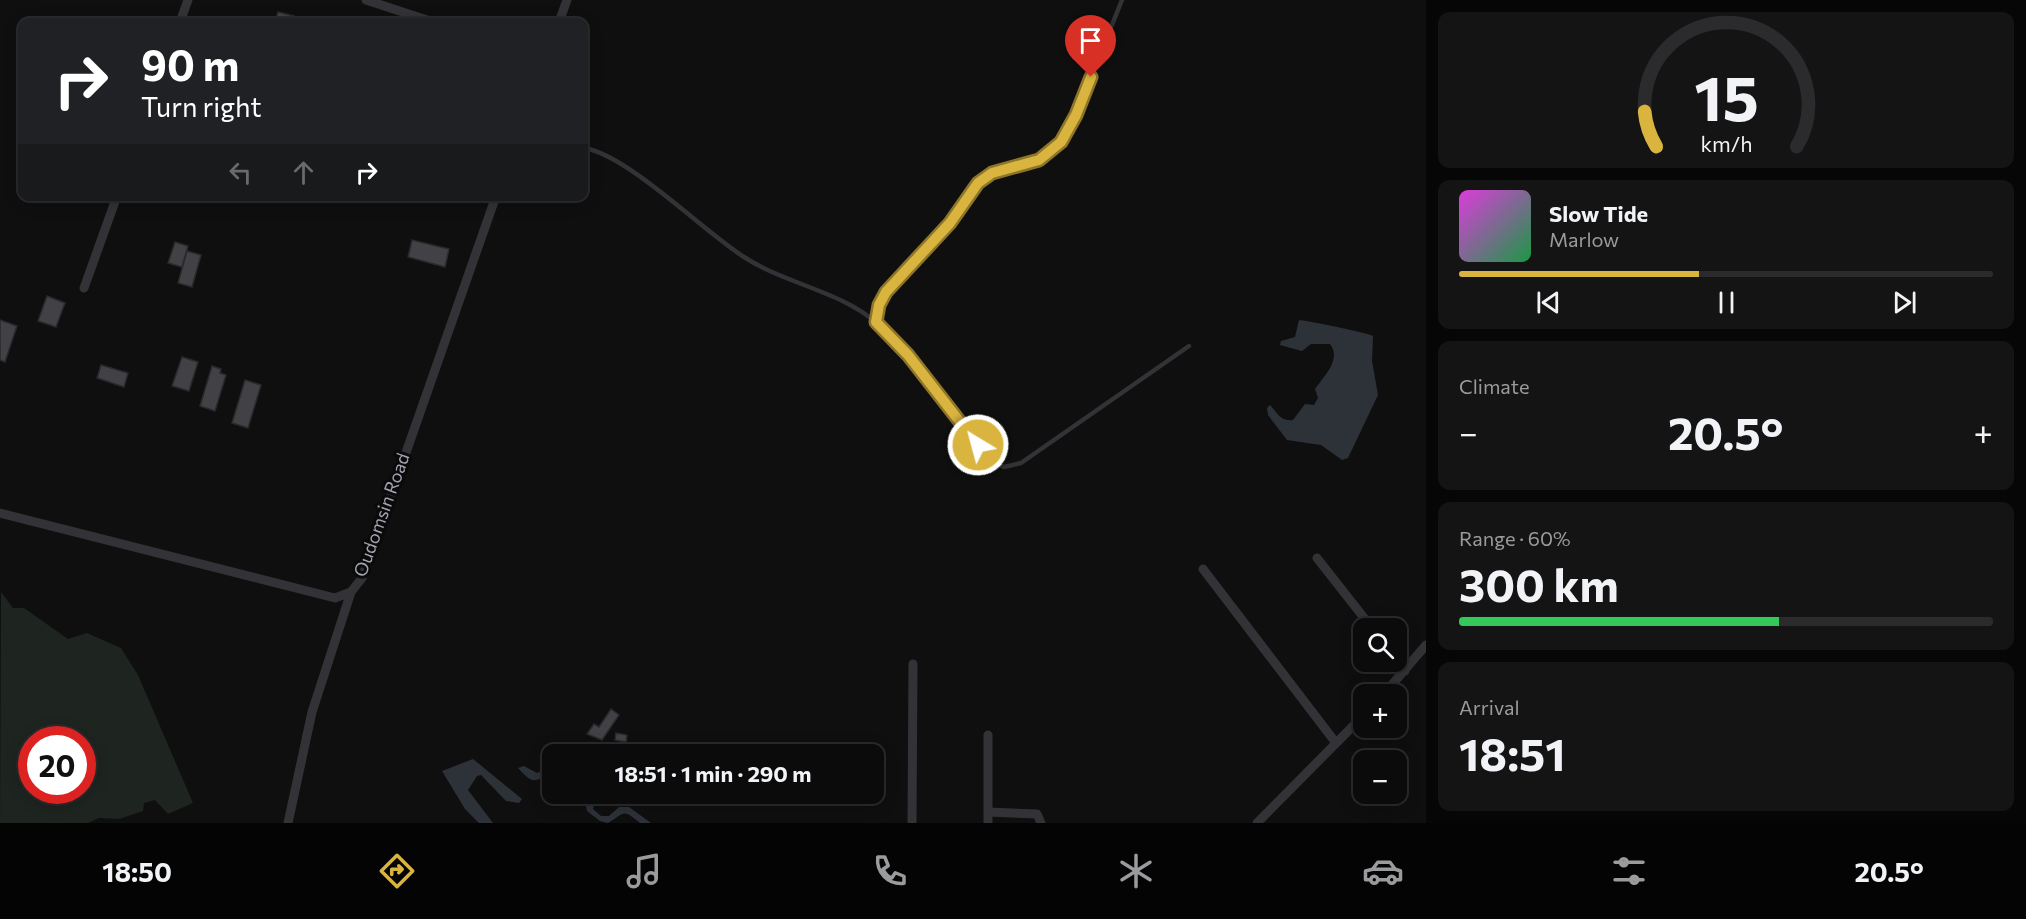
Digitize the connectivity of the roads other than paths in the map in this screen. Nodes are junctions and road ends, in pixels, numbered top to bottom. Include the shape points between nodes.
1 (188, 0) edge
2 (366, 0) edge
3 (567, 0) edge
4 (1122, 0) edge
5 (181, 18) edge
6 (421, 18) edge
7 (560, 18) edge
8 (588, 149) edge
9 (115, 201) edge
10 (494, 201) edge
11 (84, 288) dead end
12 (876, 322) junction
13 (1189, 346) dead end
14 (0, 513) edge
15 (1317, 558) dead end
16 (1203, 569) dead end
17 (351, 592) junction
18 (1364, 618) edge
19 (1426, 645) edge
20 (913, 664) dead end
21 (1407, 669) edge
22 (1404, 672) edge
23 (1393, 684) edge
24 (1353, 726) edge
25 (988, 735) dead end
26 (1336, 743) junction
27 (988, 812) junction
28 (288, 823) edge
29 (912, 823) edge
30 (988, 823) edge
31 (1041, 823) edge
32 (1257, 823) edge

1 - 5 street
2 - 6 street
3 - 7 street
4 - 12 lane via 1076,115 1061,142 1039,160 992,173 978,183 950,223 886,292
8 - 12 lane via 615,159 744,258 832,297
9 - 11 street
10 - 17 street, Oudomsin Road via 362,578
12 - 13 lane via 908,355 990,461 1004,467 1021,463
14 - 17 street, Oudomsin Road via 335,598
15 - 18 street
16 - 26 street
17 - 28 street via 312,712
19 - 21 street
20 - 29 street
22 - 23 street
24 - 26 street
25 - 27 street
26 - 32 street
27 - 30 street
27 - 31 street via 1037,814

